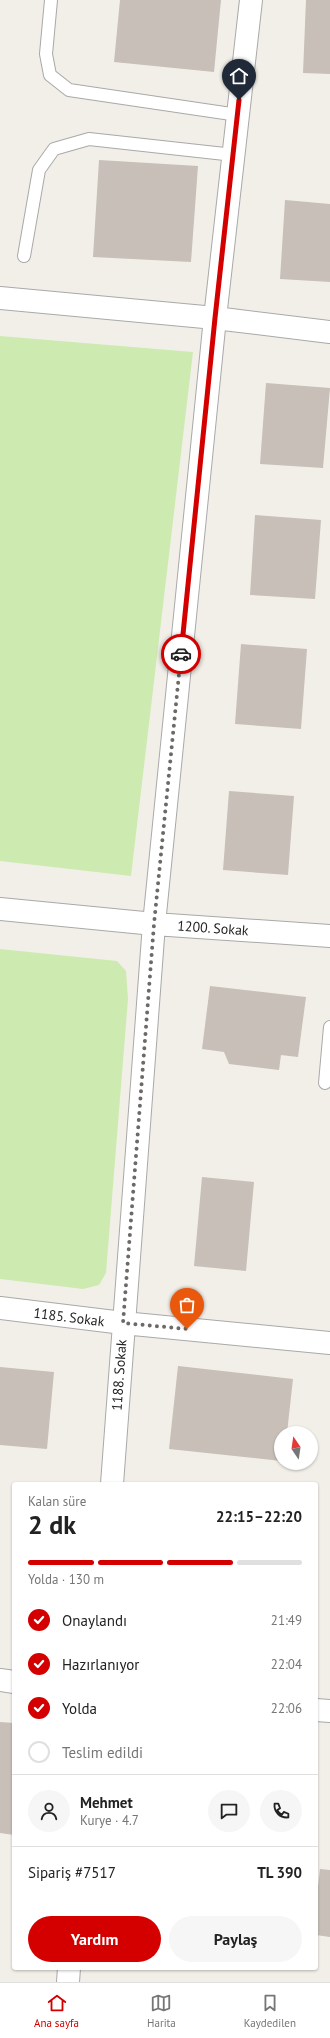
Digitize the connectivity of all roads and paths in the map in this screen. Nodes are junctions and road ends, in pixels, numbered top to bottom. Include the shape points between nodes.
1 (51, 0) edge
2 (251, 0) edge
3 (238, 115) junction
4 (234, 155) junction
5 (24, 256) dead end
6 (0, 298) edge
7 (215, 318) junction
8 (330, 332) edge
9 (0, 909) edge
10 (154, 924) junction
11 (330, 936) edge
12 (330, 1027) edge
13 (325, 1083) dead end
14 (0, 1308) edge
15 (123, 1323) junction
16 (330, 1343) edge
17 (112, 1482) edge
18 (0, 1680) edge
19 (12, 1682) edge
20 (318, 1710) edge
21 (330, 1711) edge
22 (69, 1970) edge
23 (68, 1982) edge

1 - 3 lane via 46,54 50,75 69,90
2 - 3 street, 1188. Sokak
3 - 4 street, 1188. Sokak
4 - 5 lane via 89,139 54,149 39,170
4 - 7 street, 1188. Sokak
6 - 7 street
7 - 8 street
7 - 10 street, 1188. Sokak
9 - 10 street, 1200. Sokak
10 - 11 street, 1200. Sokak
10 - 15 street, 1188. Sokak
12 - 13 lane
14 - 15 street, 1185. Sokak
15 - 16 street, 1185. Sokak
15 - 17 street, 1188. Sokak
18 - 19 street
20 - 21 street
22 - 23 street

